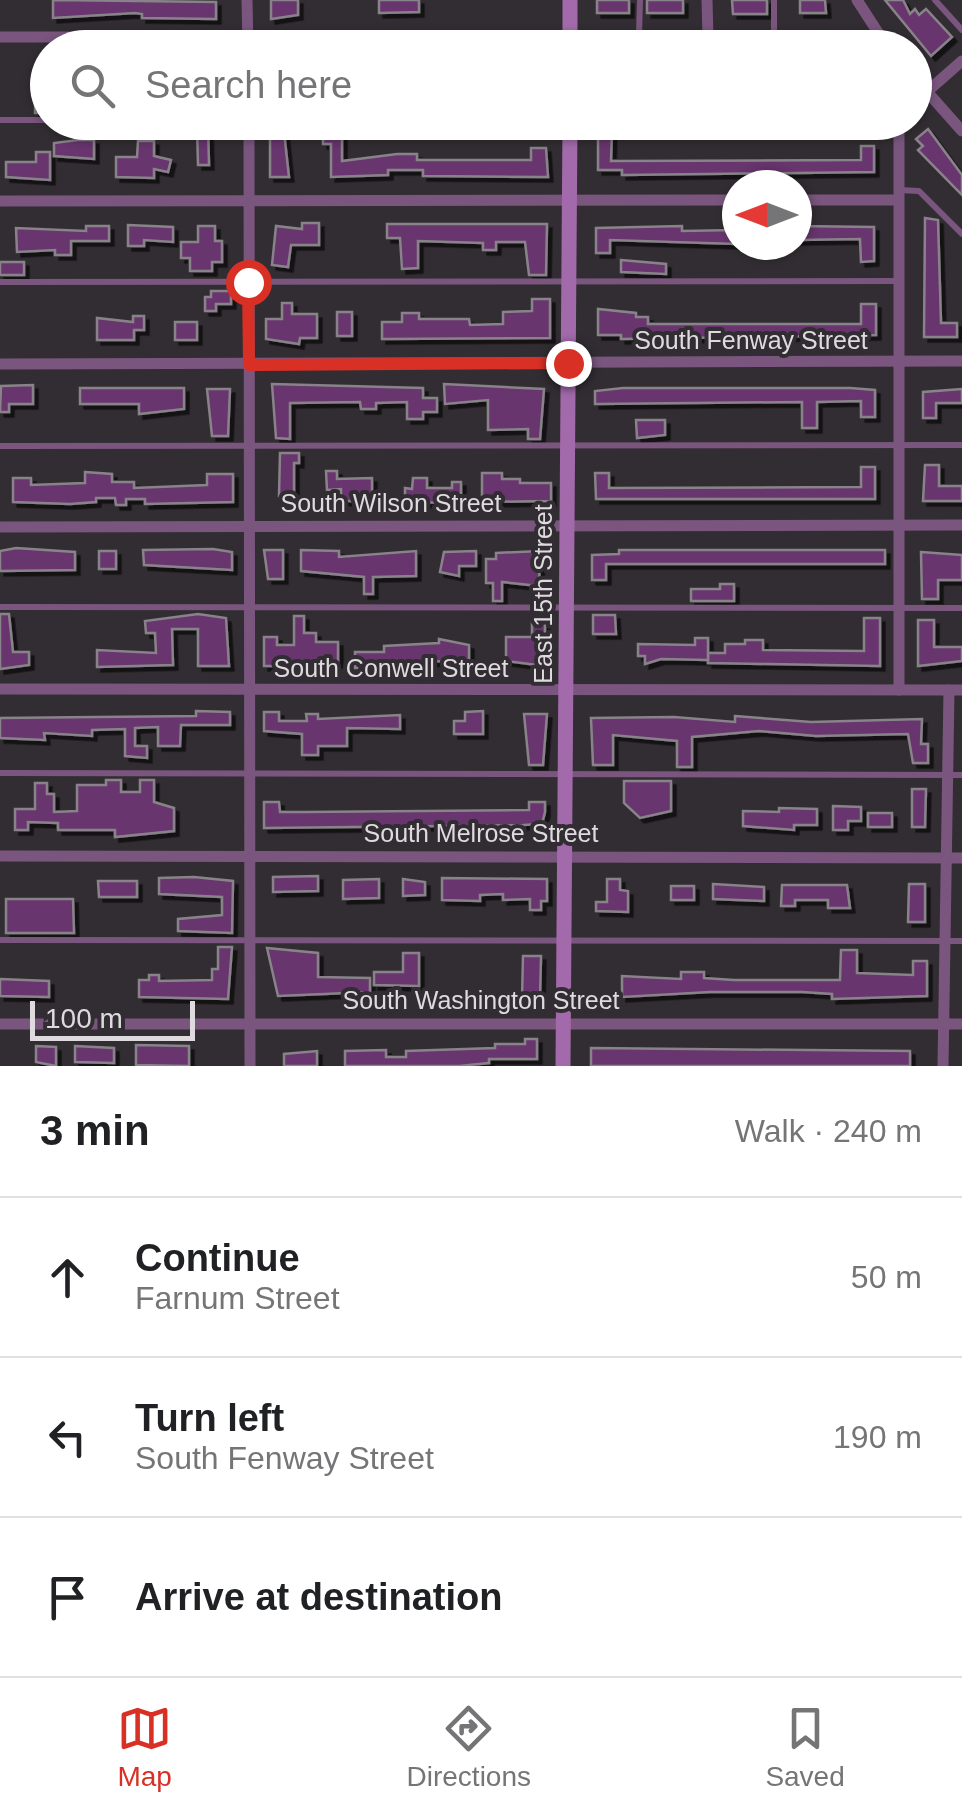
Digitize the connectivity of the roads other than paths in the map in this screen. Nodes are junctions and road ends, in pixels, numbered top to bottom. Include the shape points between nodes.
1 (247, 0) edge
2 (570, 0) edge
3 (640, 0) edge
4 (708, 0) edge
5 (774, 0) edge
6 (857, 0) edge
7 (935, 0) edge
8 (248, 30) edge
9 (570, 30) edge
10 (639, 30) edge
11 (708, 30) edge
12 (774, 30) edge
13 (876, 30) edge
14 (962, 30) edge
15 (0, 37) edge
16 (30, 38) edge
17 (962, 61) edge
18 (932, 87) edge
19 (932, 97) edge
20 (0, 120) edge
21 (30, 120) edge
22 (962, 131) edge
23 (248, 140) edge
24 (570, 140) edge
25 (899, 140) edge
26 (898, 195) junction
27 (812, 199) edge
28 (248, 200) junction
29 (570, 200) junction
30 (722, 200) edge
31 (0, 201) edge
32 (962, 234) edge
33 (898, 281) junction
34 (0, 282) edge
35 (248, 282) junction
36 (569, 282) junction
37 (898, 361) junction
38 (962, 361) edge
39 (568, 363) junction
40 (0, 364) edge
41 (249, 365) junction
42 (899, 444) junction
43 (247, 445) junction
44 (568, 445) junction
45 (962, 445) edge
46 (0, 446) edge
47 (899, 525) junction
48 (962, 525) edge
49 (247, 526) junction
50 (568, 526) junction
51 (0, 527) edge
52 (0, 607) edge
53 (246, 607) junction
54 (567, 607) junction
55 (899, 608) junction
56 (962, 608) edge
57 (0, 689) edge
58 (247, 690) junction
59 (899, 690) junction
60 (956, 690) edge
61 (567, 691) junction
62 (0, 772) edge
63 (566, 772) junction
64 (248, 773) junction
65 (955, 775) edge
66 (566, 854) junction
67 (0, 856) edge
68 (249, 858) junction
69 (947, 858) junction
70 (962, 858) edge
71 (564, 938) junction
72 (0, 940) edge
73 (250, 941) junction
74 (946, 941) junction
75 (962, 941) edge
76 (564, 1021) junction
77 (0, 1024) edge
78 (250, 1024) junction
79 (944, 1024) junction
80 (962, 1024) edge
81 (250, 1066) edge
82 (563, 1066) edge
83 (943, 1066) edge

1 - 8 street
2 - 9 main road
3 - 10 lane
4 - 11 street
5 - 12 lane
6 - 13 street
7 - 14 lane
15 - 16 street
17 - 18 street
19 - 22 street
20 - 21 lane
23 - 28 street
24 - 29 main road, East 15th Street
25 - 26 street
26 - 27 street
26 - 32 lane via 920,192
26 - 33 street
28 - 29 street
28 - 31 street
28 - 35 street
29 - 30 street
29 - 36 main road, East 15th Street
33 - 36 lane
33 - 37 street
34 - 35 lane
35 - 36 lane
35 - 41 street
36 - 39 main road, East 15th Street
37 - 38 street, South Fenway Street
37 - 39 street, South Fenway Street
37 - 42 street
39 - 41 street, South Fenway Street
39 - 44 main road, East 15th Street
40 - 41 street, South Fenway Street
41 - 43 street
42 - 44 lane
42 - 45 lane
42 - 47 street
43 - 44 lane
43 - 46 lane
43 - 49 street
44 - 50 main road, East 15th Street
47 - 48 street, South Wilson Street
47 - 50 street, South Wilson Street
47 - 55 street
49 - 50 street, South Wilson Street
49 - 51 street, South Wilson Street
49 - 53 street
50 - 54 main road, East 15th Street
52 - 53 lane
53 - 54 lane
53 - 58 street
54 - 55 lane
54 - 61 main road, East 15th Street
55 - 56 lane
55 - 59 street
57 - 58 street, South Conwell Street
58 - 61 street, South Conwell Street
58 - 64 street
59 - 60 street, South Conwell Street
59 - 61 street, South Conwell Street
60 - 65 street
61 - 63 main road, East 15th Street
62 - 64 lane
63 - 64 lane
63 - 65 lane
63 - 66 main road, East 15th Street
64 - 68 street
65 - 69 street
66 - 68 street, South Melrose Street
66 - 69 street, South Melrose Street
66 - 71 main road, East 15th Street
67 - 68 street, South Melrose Street
68 - 73 street
69 - 70 street, South Melrose Street
69 - 74 street
71 - 73 lane
71 - 74 lane
71 - 76 main road, East 15th Street
72 - 73 lane
73 - 78 street
74 - 75 lane
74 - 79 street
76 - 78 street, South Washington Street
76 - 79 street, South Washington Street
76 - 82 main road, East 15th Street
77 - 78 street, South Washington Street
78 - 81 street
79 - 80 street, South Washington Street
79 - 83 street

